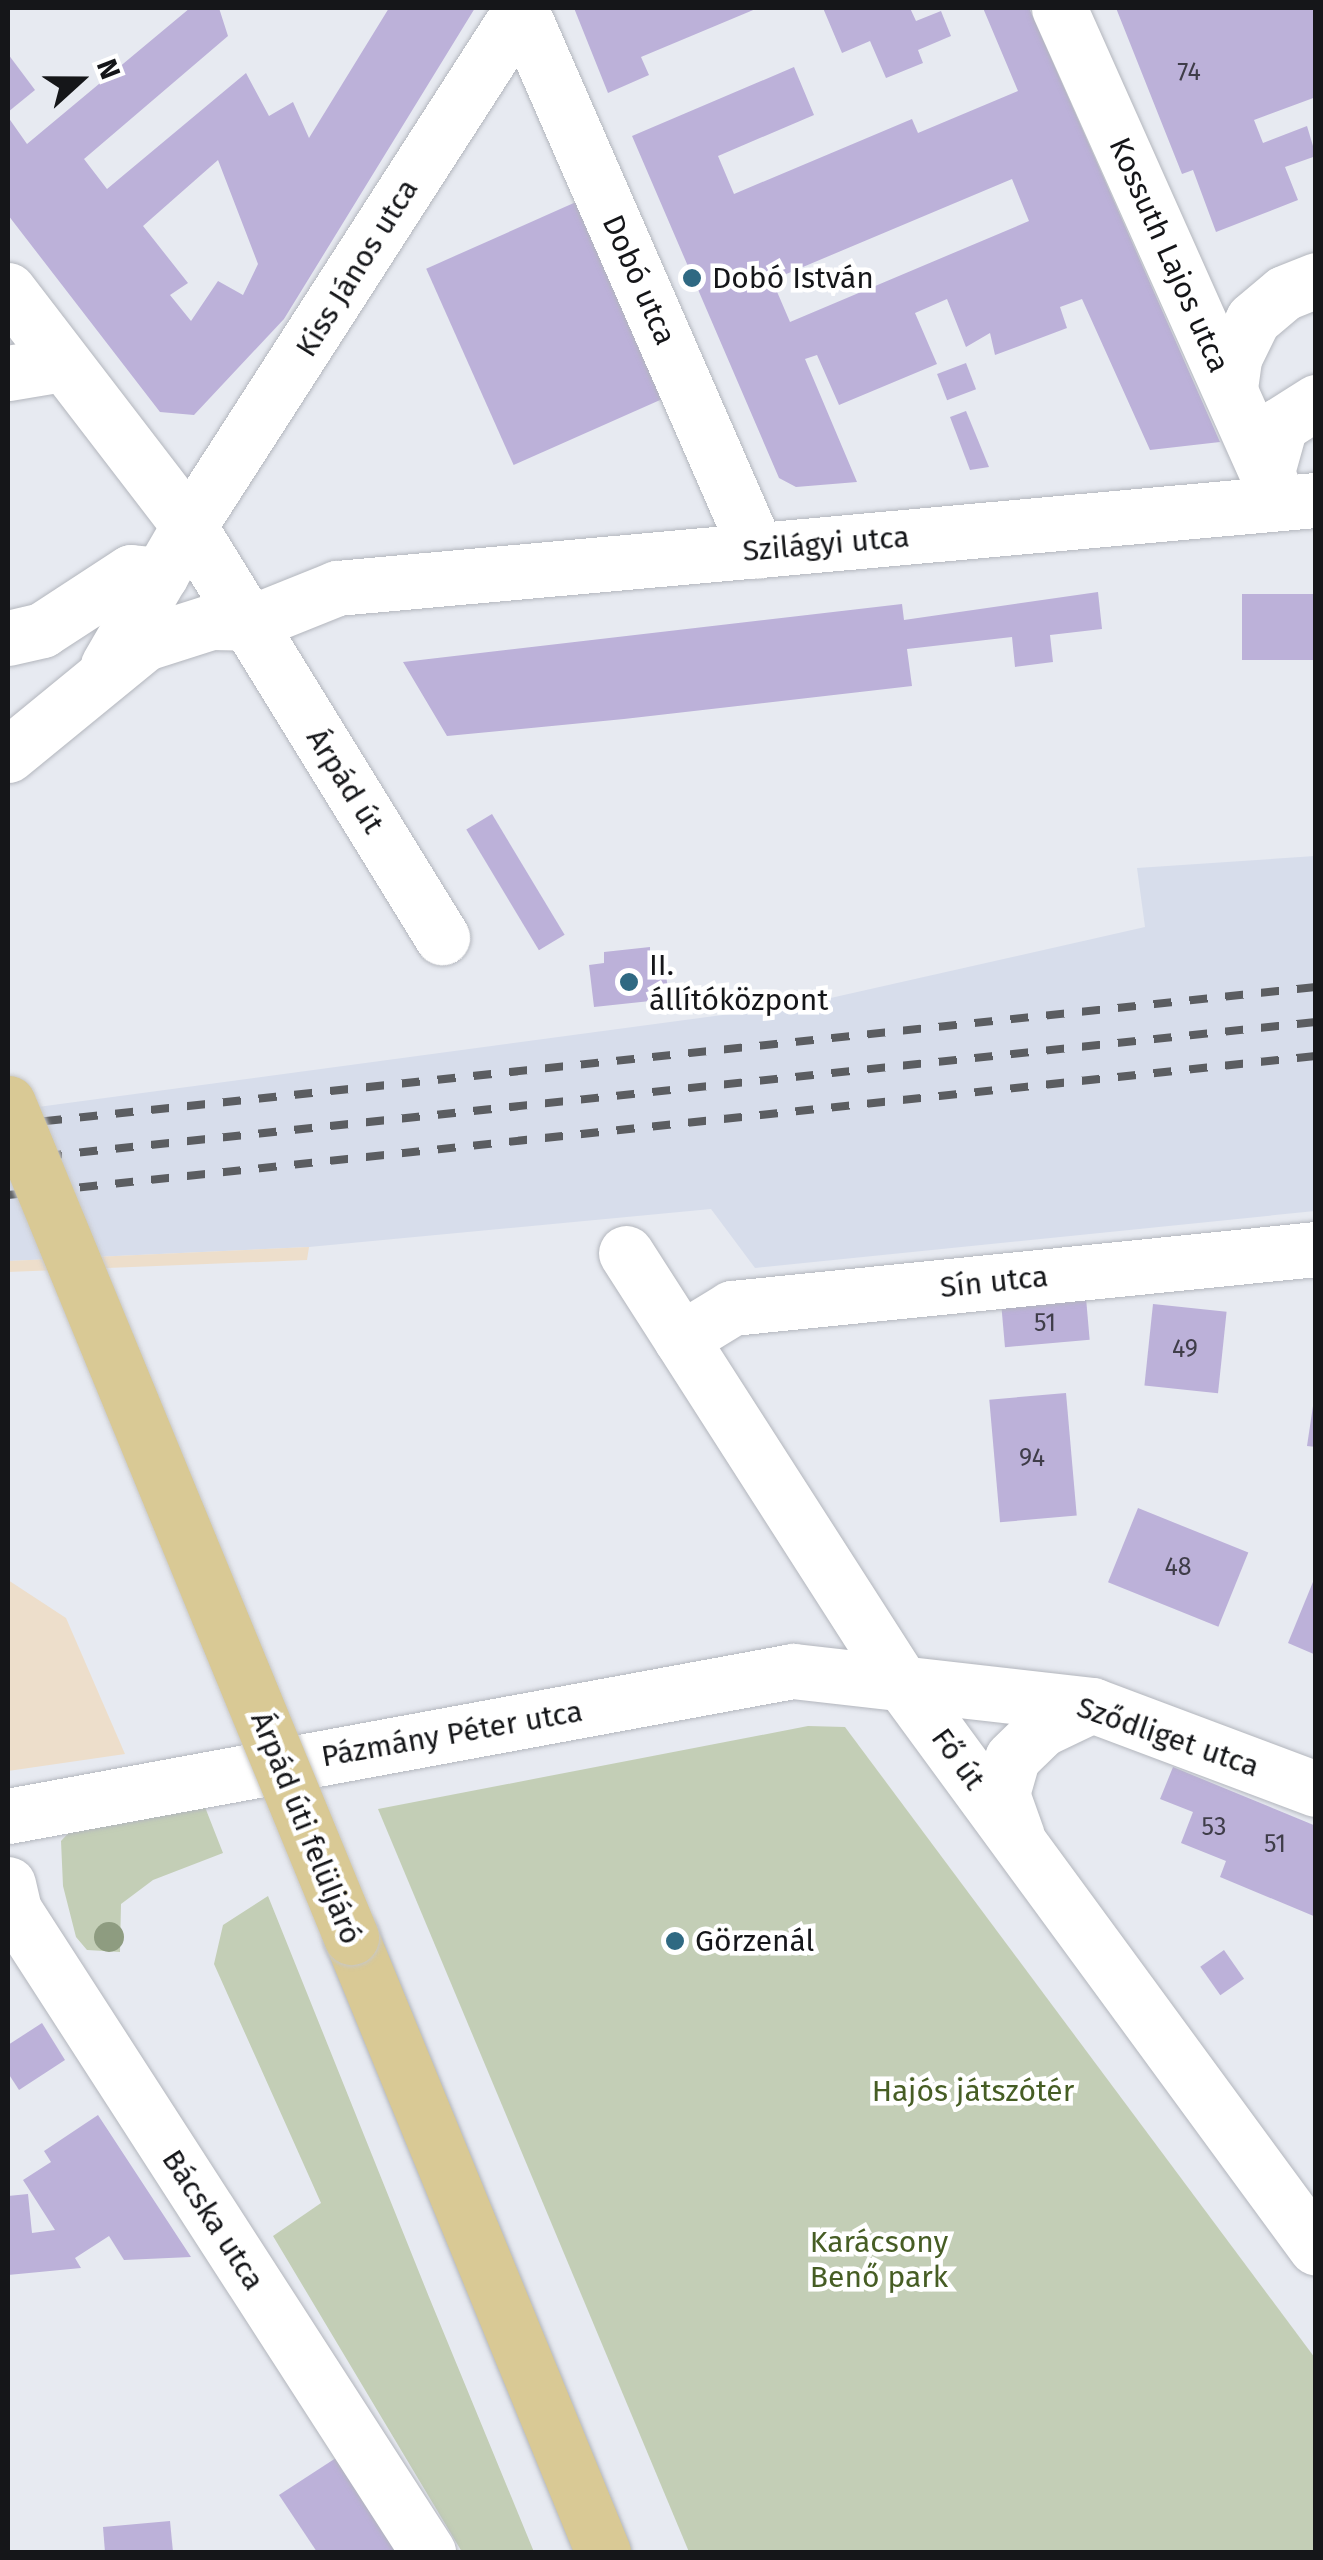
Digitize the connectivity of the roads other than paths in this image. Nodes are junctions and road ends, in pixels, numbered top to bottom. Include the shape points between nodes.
1 (1059, 8) edge
2 (522, 9) edge
3 (1316, 280) edge
4 (8, 290) edge
5 (63, 364) junction
6 (8, 372) edge
7 (1230, 388) junction
8 (1316, 402) edge
9 (1287, 492) edge
10 (189, 526) junction
11 (758, 550) junction
12 (161, 574) junction
13 (338, 588) junction
14 (250, 623) junction
15 (8, 638) edge
16 (106, 668) junction
17 (8, 755) edge
18 (442, 938) dead end
19 (8, 1103) edge
20 (1316, 1249) edge
21 (626, 1253) dead end
22 (680, 1340) junction
23 (899, 1679) junction
24 (1092, 1705) junction
25 (1316, 1790) edge
26 (8, 1816) edge
27 (1020, 1844) junction
28 (8, 1884) edge
29 (1312, 2238) edge
30 (428, 2552) edge
31 (603, 2552) edge

1 - 7 street, Kossuth Lajos utca
2 - 10 street, Kiss János utca
2 - 11 street, Dobó utca
3 - 7 street via 1284,293 1253,318 1234,358
4 - 5 street, Árpád út
5 - 6 street
5 - 10 street, Árpád út
7 - 9 street, Kossuth Lajos utca
8 - 9 street via 1280,424
9 - 11 street, Szilágyi utca
10 - 12 street
10 - 13 street, Szilágyi utca via 267,573
10 - 14 street, Árpád út
11 - 13 street, Szilágyi utca
12 - 15 street via 131,572 42,630
12 - 16 street
13 - 14 street, Szilágyi utca
14 - 16 street via 175,630
14 - 18 street, Árpád út
16 - 17 street
19 - 31 main road, Árpád úti felüljáró, bridge
20 - 22 street, Sín utca via 732,1308
21 - 22 street, Fő út
22 - 23 street, Fő út
23 - 24 street, Sződliget utca
23 - 26 street, Pázmány Péter utca via 793,1671
23 - 27 street, Fő út
24 - 25 street, Sződliget utca
24 - 27 street via 1042,1728 1012,1758 1002,1794
27 - 29 street, Fő út
28 - 30 street, Bácska utca via 14,1910

